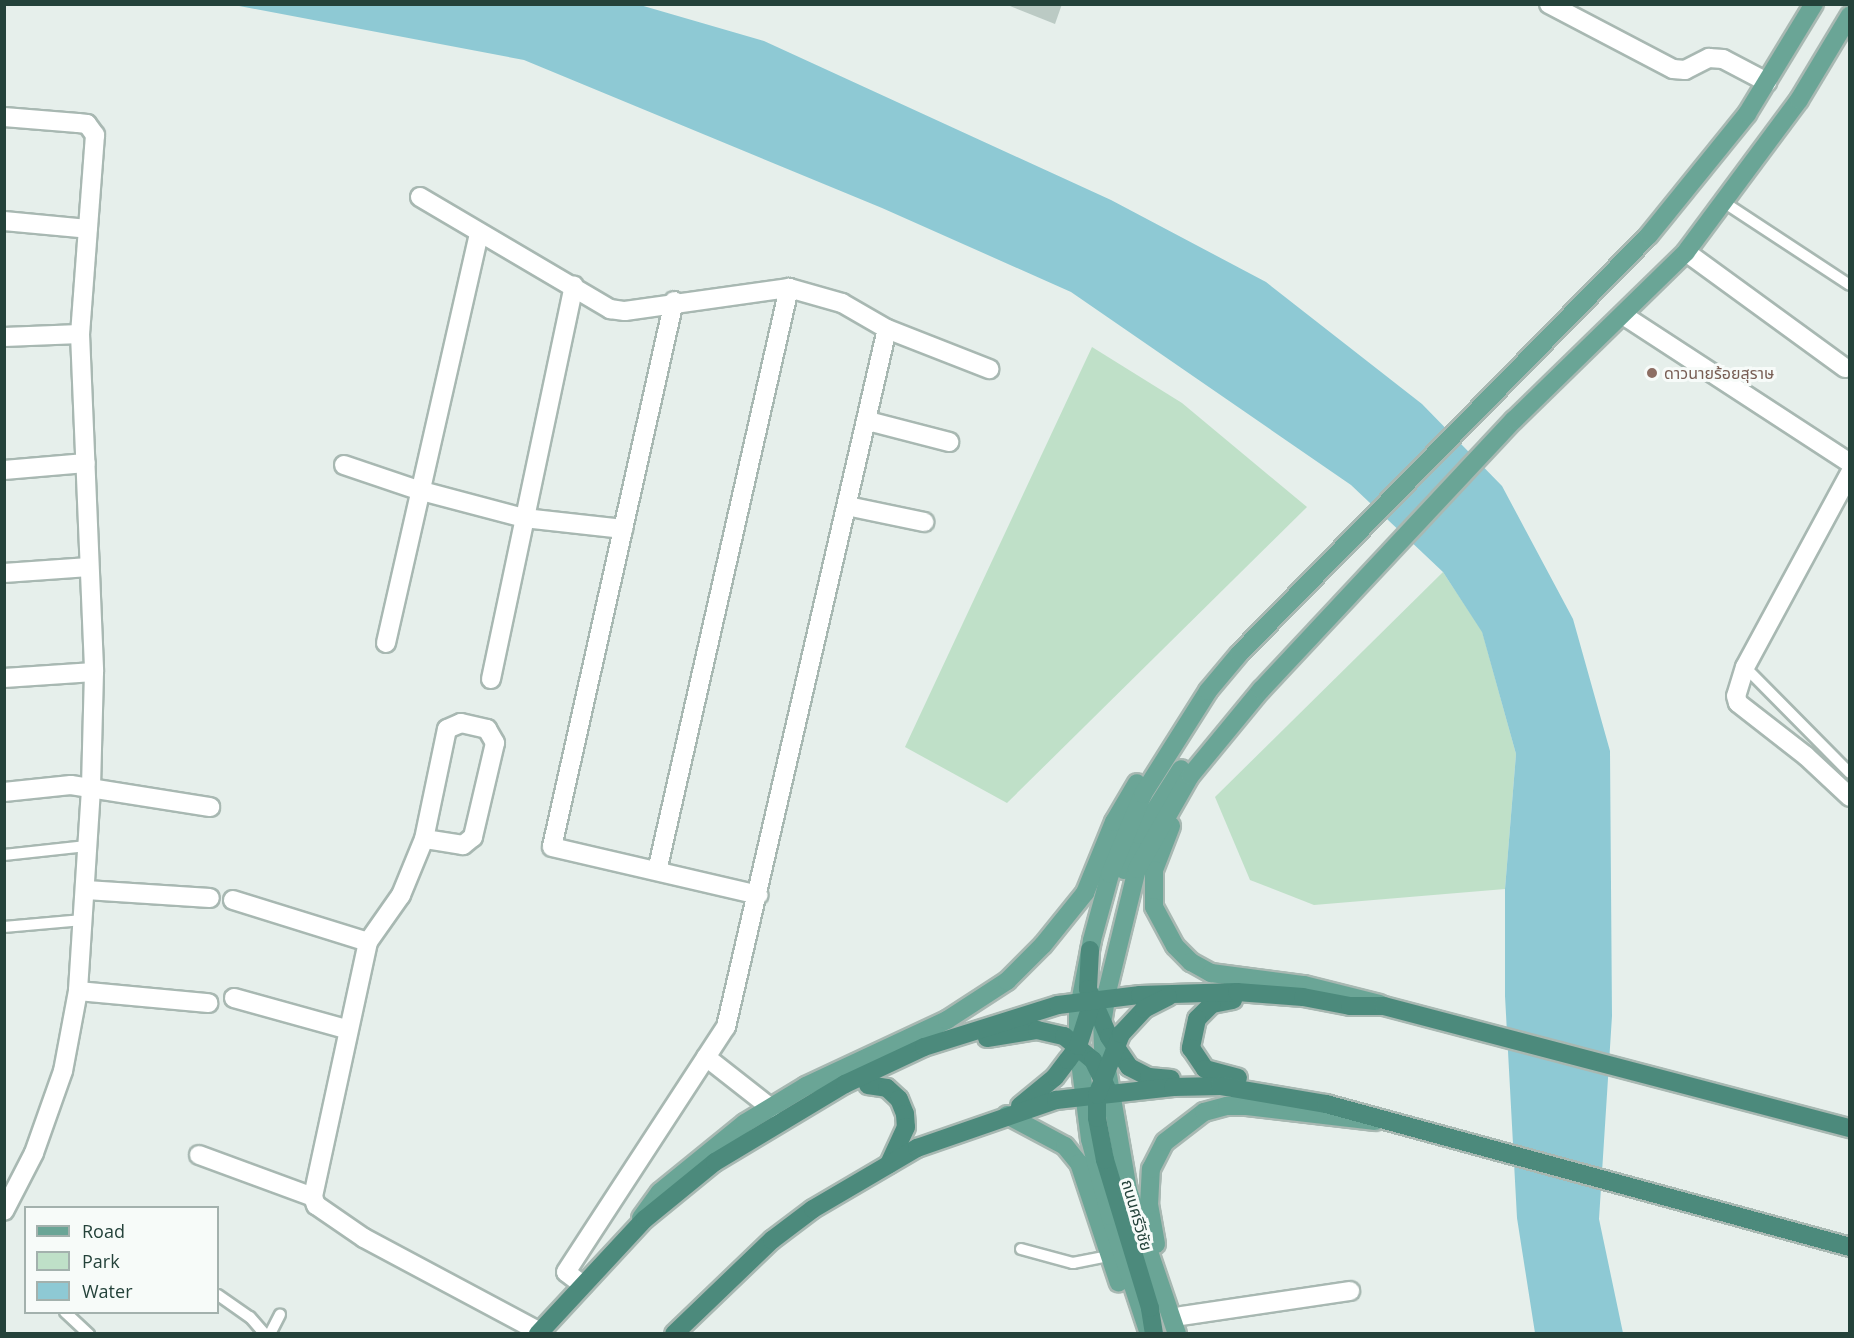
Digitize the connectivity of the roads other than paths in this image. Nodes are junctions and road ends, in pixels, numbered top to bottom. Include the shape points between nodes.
1 (1549, 4) edge
2 (1814, 4) edge
3 (1850, 15) edge
4 (1767, 82) junction
5 (4, 117) edge
6 (420, 197) dead end
7 (1725, 203) junction
8 (4, 221) edge
9 (88, 229) junction
10 (479, 232) junction
11 (1686, 252) junction
12 (1850, 285) edge
13 (574, 286) junction
14 (789, 288) junction
15 (674, 301) junction
16 (1623, 315) junction
17 (887, 330) junction
18 (80, 334) junction
19 (4, 337) edge
20 (1845, 368) dead end
21 (989, 369) dead end
22 (868, 421) junction
23 (949, 442) dead end
24 (86, 462) junction
25 (1850, 463) edge
26 (344, 465) dead end
27 (4, 470) edge
28 (1850, 473) edge
29 (418, 490) junction
30 (848, 506) junction
31 (524, 518) junction
32 (924, 522) dead end
33 (623, 529) junction
34 (89, 567) junction
35 (4, 573) edge
36 (1311, 634) junction
37 (386, 643) dead end
38 (1745, 667) junction
39 (94, 672) junction
40 (4, 678) edge
41 (491, 679) dead end
42 (1208, 691) junction
43 (1850, 773) edge
44 (91, 789) junction
45 (4, 792) edge
46 (1850, 797) edge
47 (210, 807) dead end
48 (424, 839) junction
49 (87, 846) junction
50 (4, 855) edge
51 (657, 871) junction
52 (86, 890) junction
53 (759, 895) junction
54 (210, 898) dead end
55 (233, 900) dead end
56 (83, 920) junction
57 (4, 927) edge
58 (368, 942) junction
59 (78, 991) junction
60 (1183, 992) junction
61 (234, 998) dead end
62 (1315, 999) junction
63 (1093, 1001) junction
64 (208, 1003) dead end
65 (1384, 1006) junction
66 (1102, 1024) junction
67 (346, 1029) junction
68 (1078, 1046) junction
69 (1115, 1047) junction
70 (706, 1057) junction
71 (1238, 1078) junction
72 (868, 1085) junction
73 (1100, 1087) junction
74 (771, 1108) junction
75 (1006, 1115) junction
76 (1380, 1121) junction
77 (1850, 1128) edge
78 (199, 1155) dead end
79 (889, 1164) junction
80 (313, 1197) junction
81 (4, 1211) edge
82 (630, 1234) junction
83 (1850, 1248) edge
84 (1021, 1249) dead end
85 (1109, 1256) junction
86 (583, 1285) junction
87 (1350, 1291) dead end
88 (219, 1296) edge
89 (67, 1314) edge
90 (280, 1314) dead end
91 (1180, 1328) edge
92 (539, 1333) edge
93 (88, 1334) edge
94 (265, 1334) edge
95 (270, 1334) edge
96 (674, 1334) edge
97 (1143, 1334) edge
98 (1149, 1334) edge
99 (1154, 1334) edge

1 - 4 street via 1673,69 1686,70 1709,58 1723,59
2 - 4 main road
3 - 7 main road via 1799,100
4 - 42 main road via 1720,150 1649,235 1312,578
5 - 9 street via 78,123 92,129
6 - 10 street
7 - 11 main road
7 - 12 lane
8 - 9 street
9 - 18 street
10 - 13 street
10 - 29 street
11 - 16 main road
11 - 20 street
13 - 15 street via 610,309 625,311
13 - 31 street
14 - 15 street
14 - 17 street via 842,303
14 - 51 street
15 - 33 street
16 - 25 street
16 - 36 main road via 1514,420
17 - 21 street
17 - 22 street
18 - 19 street
18 - 24 street
22 - 23 street
22 - 30 street
24 - 27 street
24 - 34 street
26 - 29 street
28 - 38 street
29 - 31 street
29 - 37 street
30 - 32 street
30 - 53 street
31 - 33 street
31 - 41 street
33 - 51 street via 552,847
34 - 35 street
34 - 39 street
36 - 63 main road via 1190,776 1137,869
36 - 65 main road via 1264,704 1203,773 1184,802 1154,870 1154,908 1175,946 1211,973 1304,985
38 - 43 lane
38 - 46 street via 1737,687 1738,703 1806,756
39 - 40 street
39 - 44 street
42 - 63 main road via 1143,794 1126,831 1090,950
42 - 74 main road via 1129,794 1085,894 1028,962 990,994 947,1020 806,1086
44 - 45 street via 71,785
44 - 47 street
44 - 49 street
48 - 48 street via 463,845 473,837 495,743 487,729 461,723 447,729
48 - 58 street via 401,895
49 - 50 lane
49 - 52 street
51 - 53 street
52 - 54 street
52 - 56 street
53 - 70 street via 726,1027
55 - 58 street
56 - 57 lane
56 - 59 street
58 - 67 street
59 - 64 street
59 - 81 street via 63,1071 34,1153
60 - 62 highway
60 - 63 highway
60 - 69 highway via 1144,1009 1121,1034
61 - 67 street
62 - 65 highway via 1350,1006
62 - 71 highway via 1285,1004 1228,1000 1212,1004 1205,1011 1191,1035 1197,1062 1204,1069
63 - 66 main road
63 - 68 highway
63 - 82 highway via 1058,1005 924,1047 845,1084 715,1162
65 - 77 highway
66 - 69 highway
66 - 73 main road
67 - 80 street
68 - 72 highway via 1064,1036 1037,1029 1007,1032 933,1053
68 - 73 main road
68 - 73 highway via 1093,1060
68 - 75 highway via 1055,1077
69 - 71 highway via 1129,1067 1149,1077
69 - 73 highway
70 - 74 street
70 - 86 street via 566,1272
71 - 76 highway via 1294,1085 1339,1097
72 - 79 highway via 887,1088 899,1099 905,1114 906,1127
72 - 82 highway via 745,1155
73 - 75 highway
73 - 76 highway via 1220,1086 1279,1093
73 - 91 main road, ถนนศรีวิชัย via 1128,1190
73 - 98 main road, ถนนศรีวิชัย via 1090,1139 1110,1216
73 - 99 highway via 1096,1118 1105,1160 1150,1308
74 - 82 main road via 745,1123 660,1192
75 - 79 highway via 917,1148
75 - 85 main road via 1065,1146 1079,1163
76 - 83 highway
76 - 91 main road via 1227,1106 1204,1112 1166,1142 1151,1169 1149,1205
78 - 80 street
79 - 96 highway via 813,1209 772,1240
80 - 92 street via 316,1206 364,1238
82 - 86 highway
84 - 85 lane via 1073,1263
85 - 97 main road via 1129,1310
86 - 92 highway
87 - 91 street
88 - 94 lane via 250,1317
89 - 93 lane
90 - 95 lane

